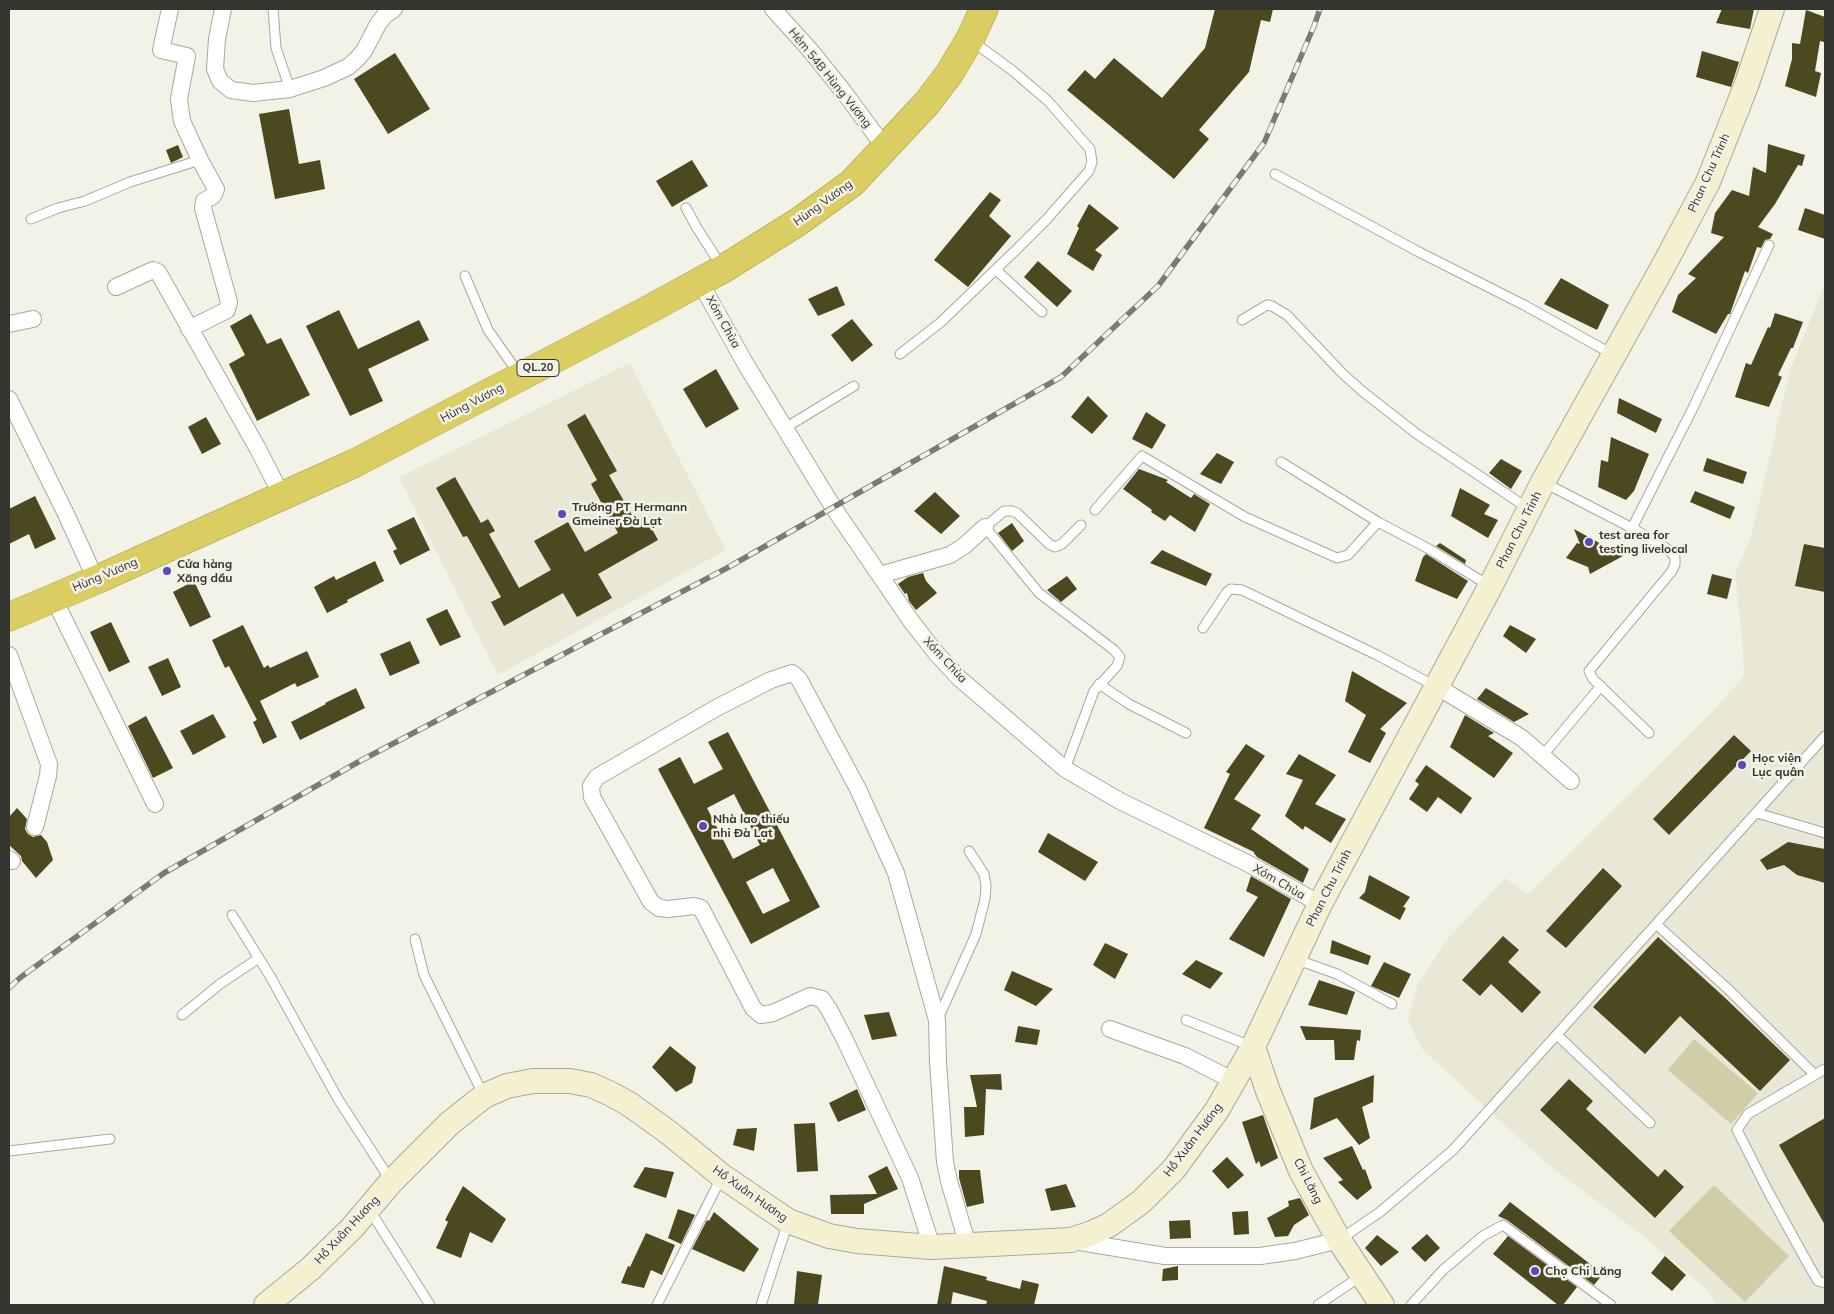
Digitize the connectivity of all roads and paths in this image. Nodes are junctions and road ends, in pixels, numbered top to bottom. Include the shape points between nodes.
1 (170, 9) edge
2 (223, 9) edge
3 (273, 9) edge
4 (394, 9) edge
5 (773, 9) edge
6 (984, 9) edge
7 (1772, 9) edge
8 (970, 39) junction
9 (290, 89) junction
10 (886, 149) junction
11 (200, 160) junction
12 (1275, 174) dead end
13 (686, 208) dead end
14 (31, 219) dead end
15 (1769, 245) dead end
16 (996, 270) junction
17 (711, 275) junction
18 (465, 276) dead end
19 (116, 287) dead end
20 (1042, 312) dead end
21 (33, 319) dead end
22 (1242, 320) dead end
23 (9, 324) edge
24 (189, 329) junction
25 (900, 354) dead end
26 (1613, 354) junction
27 (520, 377) junction
28 (854, 386) dead end
29 (9, 399) edge
30 (785, 428) junction
31 (1281, 462) dead end
32 (1543, 482) junction
33 (282, 496) junction
34 (1529, 509) junction
35 (1095, 510) dead end
36 (1378, 522) junction
37 (1081, 525) dead end
38 (985, 527) junction
39 (1632, 528) junction
40 (880, 575) junction
41 (96, 580) junction
42 (1490, 587) junction
43 (53, 597) junction
44 (9, 617) edge
45 (1204, 628) dead end
46 (9, 655) edge
47 (1100, 684) junction
48 (1436, 686) junction
49 (1601, 686) junction
50 (1186, 733) dead end
51 (1649, 733) dead end
52 (1825, 736) edge
53 (1543, 755) junction
54 (1064, 769) junction
55 (1571, 782) dead end
56 (155, 804) dead end
57 (1757, 813) junction
58 (35, 827) dead end
59 (1825, 834) edge
60 (970, 851) dead end
61 (1320, 904) junction
62 (232, 915) dead end
63 (1656, 924) junction
64 (415, 939) dead end
65 (259, 958) junction
66 (1294, 959) junction
67 (1392, 1004) dead end
68 (182, 1014) dead end
69 (938, 1020) junction
70 (1186, 1020) dead end
71 (1110, 1029) dead end
72 (1557, 1035) junction
73 (1253, 1047) junction
74 (1825, 1068) edge
75 (1814, 1074) junction
76 (1234, 1081) junction
77 (484, 1096) junction
78 (1650, 1123) dead end
79 (110, 1139) dead end
80 (9, 1151) edge
81 (722, 1176) junction
82 (392, 1182) junction
83 (369, 1208) junction
84 (788, 1221) junction
85 (1071, 1240) junction
86 (1339, 1240) junction
87 (968, 1246) junction
88 (932, 1247) junction
89 (1361, 1276) junction
90 (1825, 1283) edge
91 (266, 1305) edge
92 (430, 1305) edge
93 (657, 1305) edge
94 (761, 1305) edge
95 (1318, 1305) edge
96 (1382, 1305) edge
97 (1411, 1305) edge
98 (1611, 1305) edge

1 - 11 street via 161,50 187,56 179,98 182,122
2 - 9 street via 215,69 220,81 241,93
3 - 9 lane via 276,48
4 - 9 street via 385,15 364,51 348,67
5 - 10 street, Hẻm 54B Hùng Vương via 810,50
6 - 8 highway, Hùng Vương / QL.20
7 - 26 main road, Phan Chu Trinh via 1708,182
8 - 10 highway, Hùng Vương / QL.20 via 928,103
8 - 16 lane via 1048,101 1092,154 1089,171
10 - 17 highway, Hùng Vương / QL.20 via 852,183 828,201
11 - 14 lane
11 - 24 street via 216,189 213,196 204,201 203,208 229,302 227,310
12 - 26 lane
13 - 17 lane via 697,228
15 - 39 lane via 1697,400
16 - 20 lane
16 - 25 lane via 941,322
17 - 27 highway, Hùng Vương / QL.20
17 - 30 street, Xóm Chùa
18 - 27 lane via 488,330
19 - 24 street via 153,270 158,272
21 - 23 street
22 - 34 lane via 1267,305 1287,315 1343,374 1370,397 1417,434
24 - 33 street
26 - 32 main road, Phan Chu Trinh
27 - 33 highway, Hùng Vương / QL.20 via 363,459
28 - 30 lane
29 - 41 street
30 - 40 street, Xóm Chùa
31 - 36 lane
32 - 34 main road, Phan Chu Trinh
32 - 39 lane
33 - 41 highway, Hùng Vương / QL.20
34 - 42 main road, Phan Chu Trinh
35 - 36 lane via 1142,456 1245,517 1337,558 1348,555
36 - 42 lane
37 - 38 lane via 1055,547 1012,511 1004,511
38 - 40 street via 950,555
38 - 47 lane via 1039,593 1120,657 1117,666
39 - 49 lane via 1670,551 1675,564 1590,669 1593,679
40 - 54 street, Xóm Chùa via 936,654
41 - 43 highway, Hùng Vương / QL.20
42 - 48 main road, Phan Chu Trinh
43 - 44 highway, Hùng Vương / QL.20
43 - 56 street
45 - 48 lane via 1227,592 1242,590
46 - 58 street via 48,764
47 - 50 lane via 1129,704
47 - 54 lane via 1087,707
48 - 53 street via 1522,738
48 - 61 main road, Phan Chu Trinh
49 - 51 lane
49 - 53 lane
52 - 57 lane
53 - 55 street
54 - 61 street, Xóm Chùa
57 - 59 lane
57 - 63 lane
60 - 69 lane via 984,874 985,900 976,934
61 - 66 main road, Phan Chu Trinh
62 - 65 lane
63 - 72 lane
63 - 75 lane
64 - 77 lane via 424,975
65 - 68 lane
65 - 82 lane via 338,1099
66 - 67 lane via 1337,974
66 - 73 main road, Phan Chu Trinh
69 - 87 street via 945,1162
69 - 88 street via 896,873 858,789 799,679 792,673 718,707 597,778 591,786 592,797 651,902 659,908 701,908 753,1008 761,1015 810,996 822,999 845,1040 910,1178
70 - 73 lane
71 - 76 street via 1184,1056
72 - 78 lane
72 - 86 lane via 1454,1150 1380,1212
73 - 76 main road, Hồ Xuân Hương
73 - 86 main road, Chi Lăng via 1291,1148
74 - 75 lane
75 - 90 lane via 1748,1114 1737,1130 1807,1262 1818,1280
76 - 85 main road, Hồ Xuân Hương via 1174,1169 1141,1202 1109,1225
77 - 81 main road, Hồ Xuân Hương via 507,1086 533,1081 559,1080 591,1085 629,1104
77 - 82 main road, Hồ Xuân Hương via 450,1123
79 - 80 lane
81 - 84 main road, Hồ Xuân Hương
81 - 93 lane
82 - 83 main road, Hồ Xuân Hương
83 - 91 main road, Hồ Xuân Hương via 310,1269
83 - 92 lane
84 - 88 main road, Hồ Xuân Hương via 857,1242
84 - 94 lane
85 - 86 street via 1164,1256 1260,1256
85 - 87 main road, Hồ Xuân Hương
86 - 89 main road, Chi Lăng
87 - 88 main road, Hồ Xuân Hương
89 - 95 lane
89 - 96 main road, Chi Lăng
97 - 98 lane via 1443,1270 1483,1236 1502,1225

